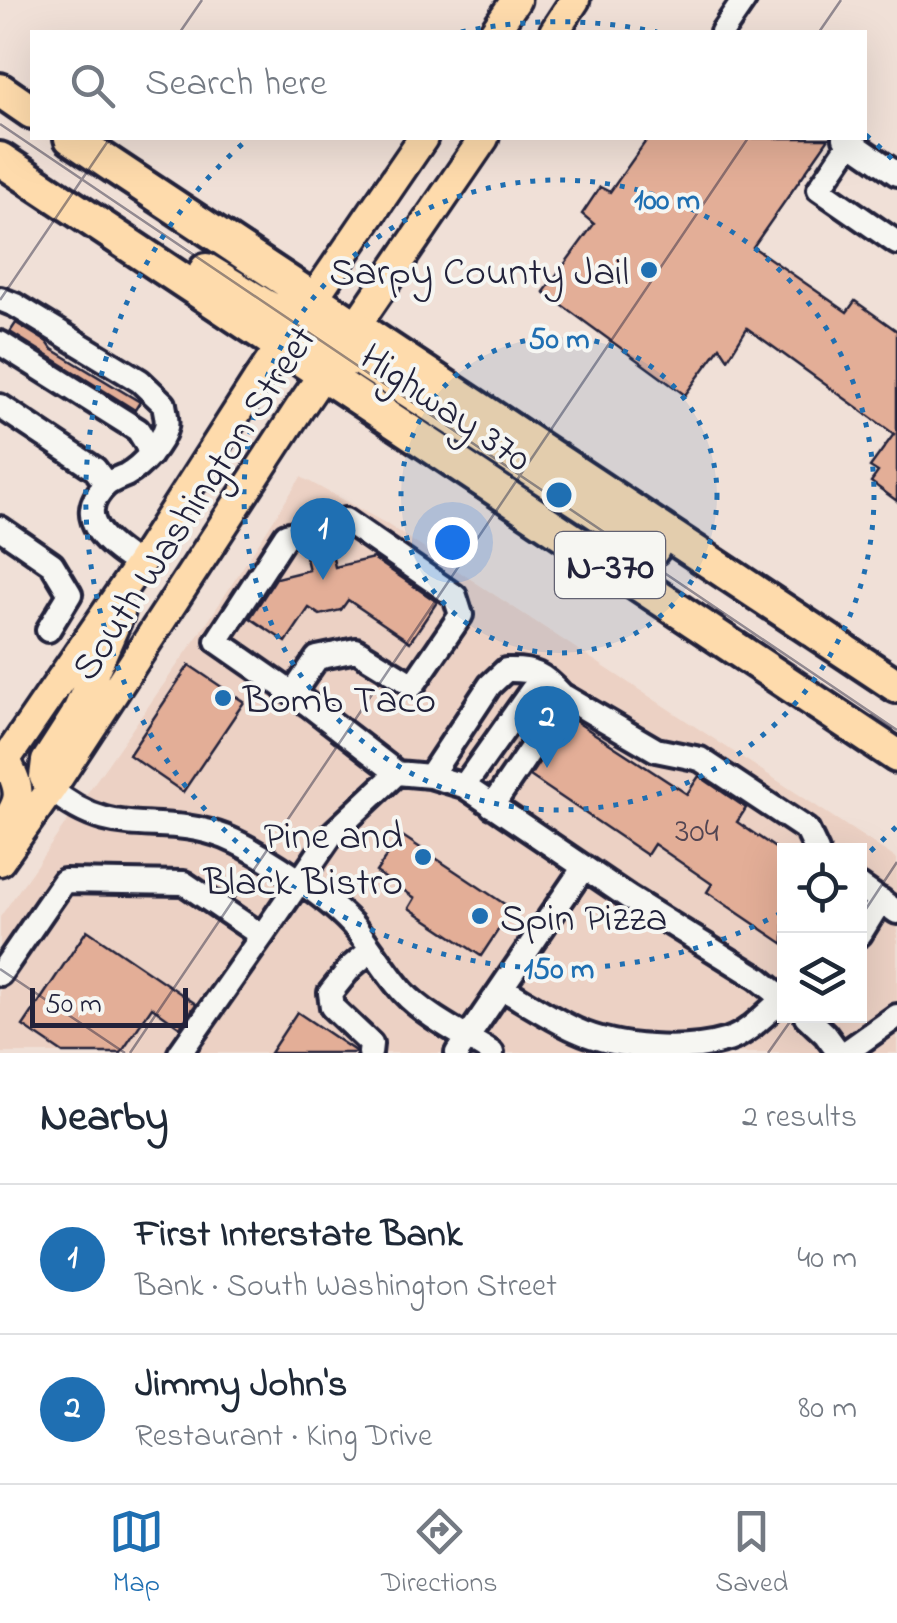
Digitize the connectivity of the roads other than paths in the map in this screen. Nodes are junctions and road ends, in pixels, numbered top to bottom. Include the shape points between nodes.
1 (516, 0) edge
2 (575, 0) edge
3 (744, 0) edge
4 (495, 30) edge
5 (555, 30) edge
6 (723, 30) edge
7 (0, 90) edge
8 (30, 111) edge
9 (0, 139) edge
10 (73, 140) edge
11 (422, 140) edge
12 (483, 140) edge
13 (848, 140) edge
14 (0, 159) edge
15 (897, 174) edge
16 (897, 243) edge
17 (0, 299) edge
18 (297, 323) junction
19 (0, 343) edge
20 (340, 350) junction
21 (0, 406) edge
22 (150, 455) junction
23 (106, 484) junction
24 (0, 528) edge
25 (139, 565) junction
26 (48, 630) dead end
27 (897, 686) edge
28 (293, 693) junction
29 (562, 695) junction
30 (897, 756) edge
31 (2, 761) edge
32 (397, 773) junction
33 (430, 776) junction
34 (464, 786) junction
35 (51, 789) junction
36 (492, 806) junction
37 (0, 831) edge
38 (813, 843) edge
39 (0, 861) edge
40 (584, 867) junction
41 (299, 881) junction
42 (867, 891) edge
43 (889, 906) edge
44 (861, 933) edge
45 (262, 936) junction
46 (371, 950) junction
47 (0, 974) edge
48 (502, 988) junction
49 (777, 993) edge
50 (777, 1005) edge
51 (897, 1016) edge
52 (814, 1023) edge
53 (462, 1045) edge
54 (180, 1053) edge
55 (370, 1053) edge
56 (492, 1053) edge
57 (842, 1053) edge

1 - 4 main road
2 - 5 main road
3 - 6 street
7 - 8 highway
9 - 18 highway
10 - 18 highway, Highway 370 / N-370
11 - 18 main road, South Washington Street
12 - 20 main road, South Washington Street
13 - 15 street
13 - 16 street via 820,189
14 - 18 highway, Highway 370 / N-370
17 - 22 street via 140,381 164,404 167,426
18 - 20 highway, Highway 370 / N-370
18 - 20 highway, Highway 370 / N-370
18 - 25 main road, South Washington Street
19 - 22 street via 138,430
20 - 27 highway, Highway 370 / N-370 via 764,597
20 - 30 highway, Highway 370 / N-370
20 - 35 main road, South Washington Street
21 - 23 street via 95,468
22 - 23 street
23 - 25 street via 94,502 93,520 102,538
24 - 26 street via 52,564 70,594
25 - 31 main road, South Washington Street
25 - 35 main road via 75,716 46,762
28 - 28 street via 316,658 356,650 413,686 461,616 455,596 345,520 286,535 217,641
28 - 32 street
29 - 33 street via 530,669 506,670
29 - 34 street via 532,690
29 - 36 street
29 - 38 street via 656,750 700,759 806,830
31 - 37 main road via 19,785
32 - 33 street
32 - 41 street via 332,834
33 - 34 street
34 - 36 street
35 - 39 main road, South Washington Street
35 - 41 street via 114,823 223,836
36 - 40 street
40 - 48 street
40 - 49 street
41 - 45 street
41 - 46 street
42 - 43 street
43 - 44 street
45 - 47 street via 184,883 64,882
45 - 54 street
46 - 53 street via 404,994
46 - 55 street via 330,993 332,1007 371,1044
48 - 50 street via 578,1031 678,1049 728,1040
48 - 53 street
51 - 57 street
52 - 57 street
53 - 56 street

